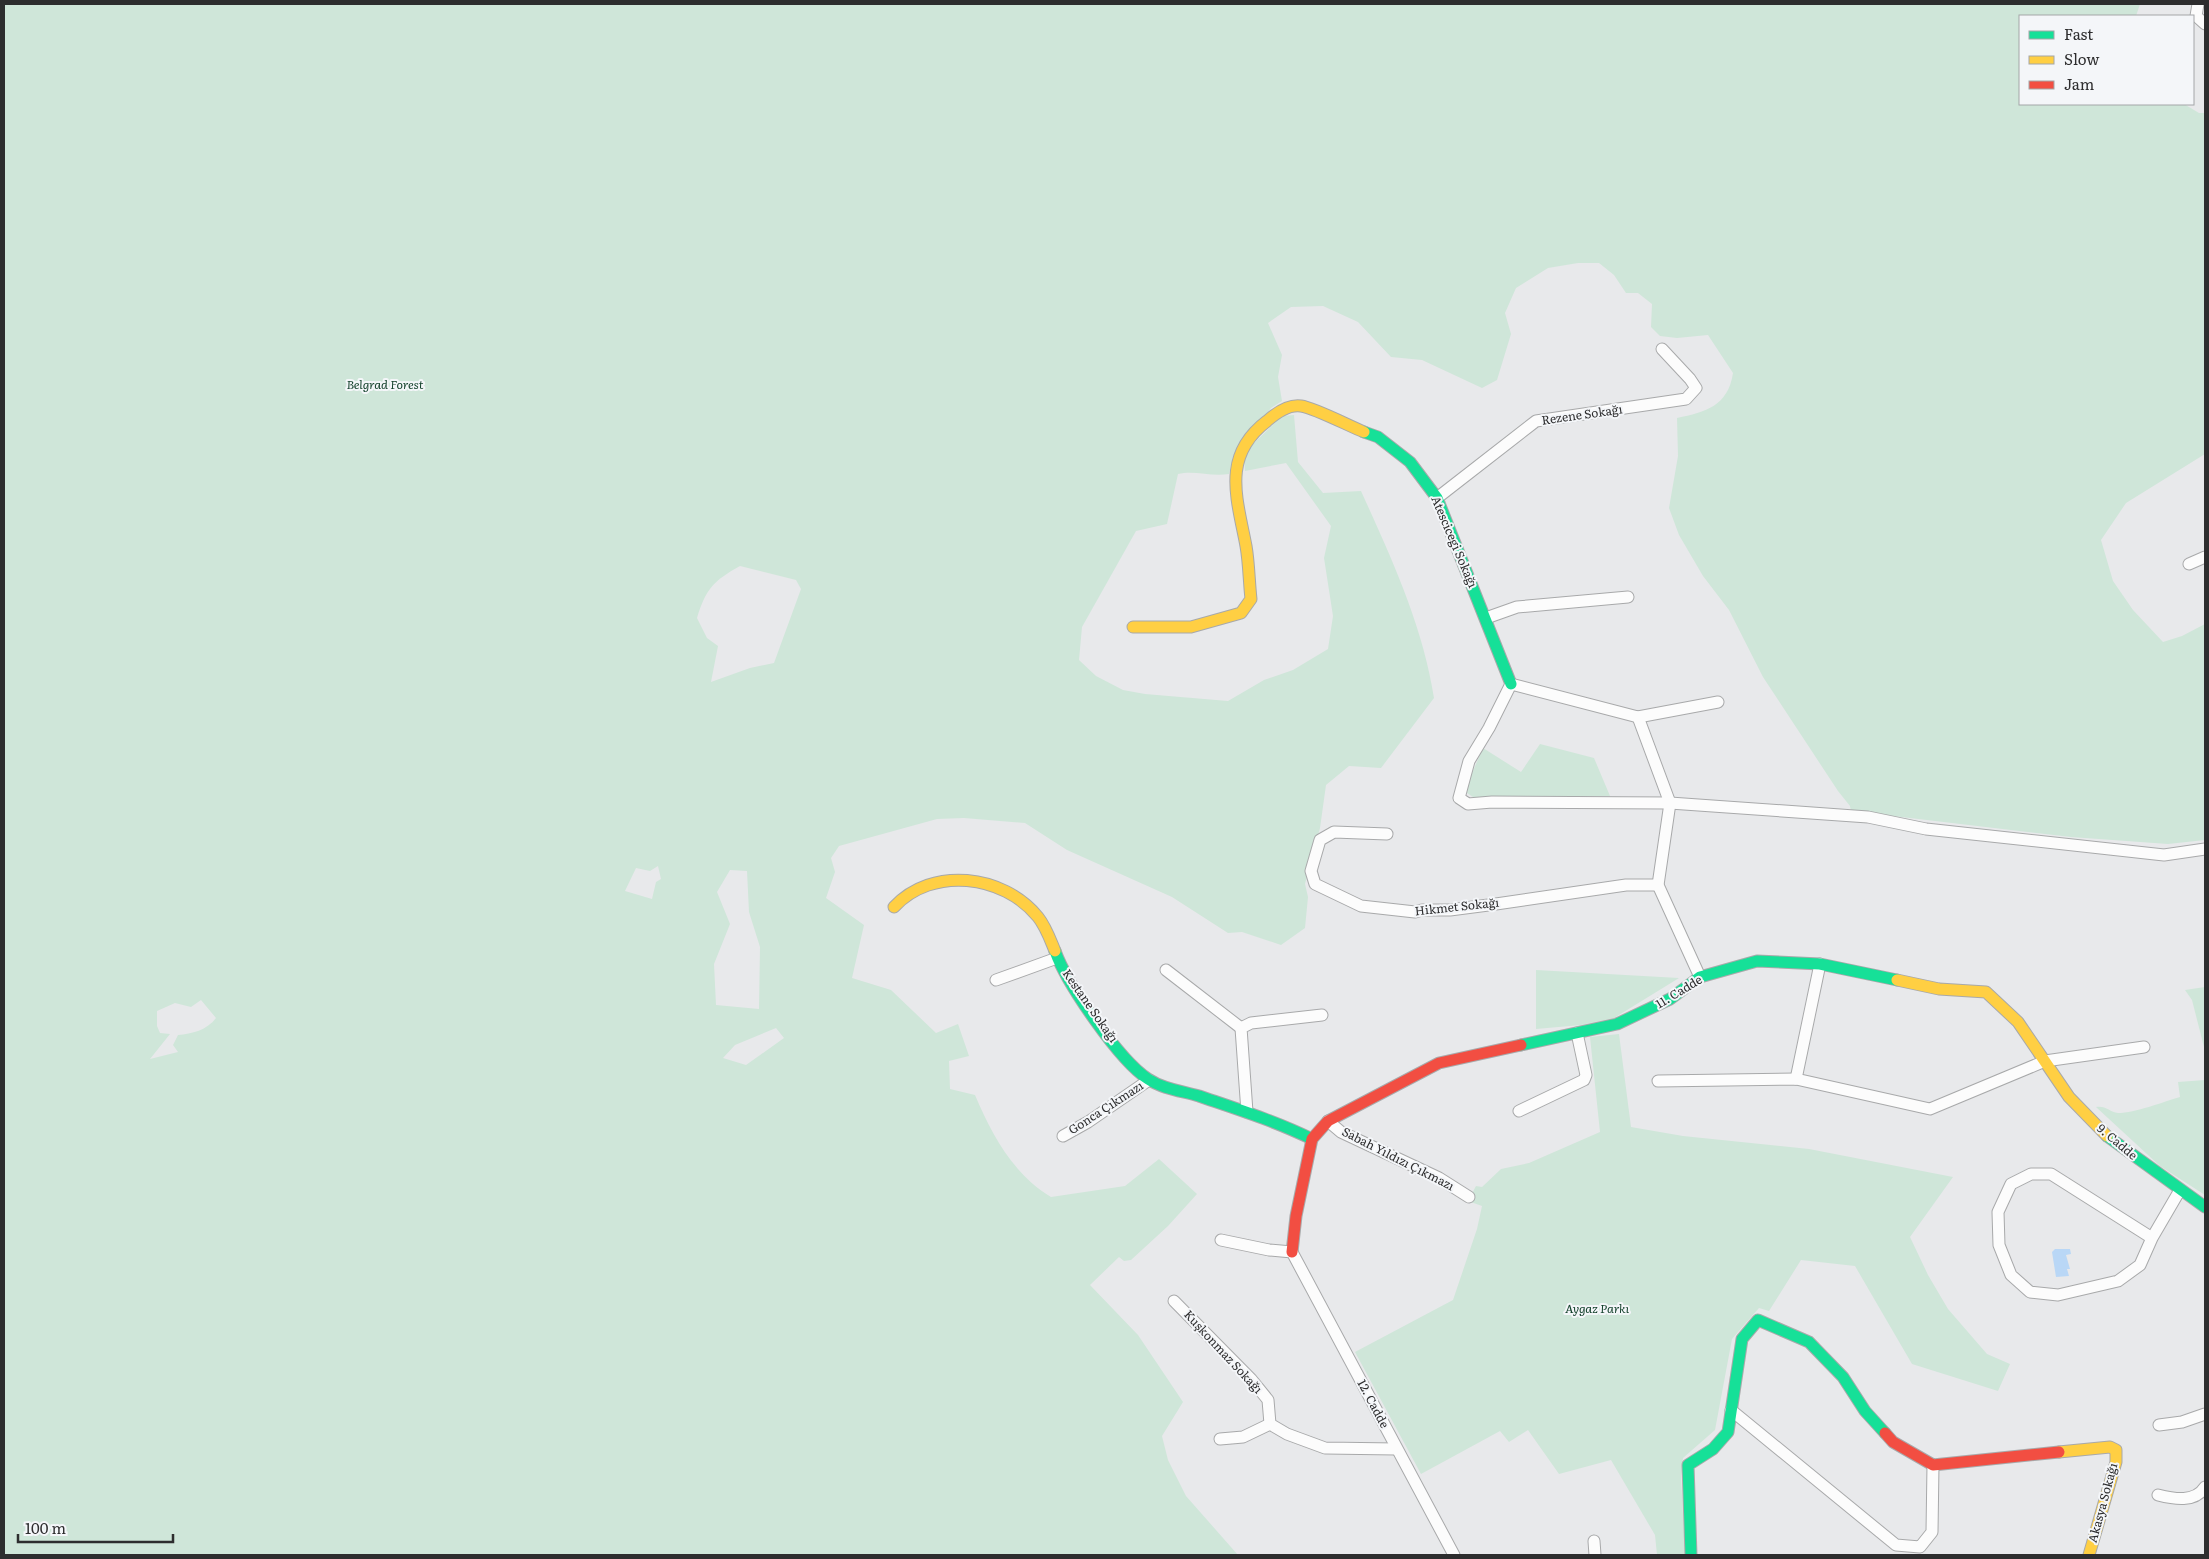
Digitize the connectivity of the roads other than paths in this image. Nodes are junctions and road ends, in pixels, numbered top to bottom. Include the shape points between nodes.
1 (2198, 4) edge
2 (2205, 24) edge
3 (1662, 349) dead end
4 (1438, 498) junction
5 (2205, 558) edge
6 (2189, 564) dead end
7 (1628, 597) dead end
8 (1486, 618) junction
9 (1133, 627) dead end
10 (1511, 684) junction
11 (1718, 702) dead end
12 (1638, 718) junction
13 (1670, 803) junction
14 (1387, 834) dead end
15 (2205, 849) edge
16 (1658, 885) junction
17 (894, 906) dead end
18 (1057, 958) junction
19 (1820, 964) junction
20 (1166, 970) dead end
21 (1700, 977) junction
22 (996, 980) dead end
23 (1322, 1015) dead end
24 (1241, 1028) junction
25 (1577, 1034) junction
26 (2144, 1046) dead end
27 (2045, 1061) junction
28 (1796, 1079) junction
29 (1149, 1080) junction
30 (1658, 1081) dead end
31 (1519, 1110) dead end
32 (1247, 1112) junction
33 (1328, 1121) junction
34 (1063, 1136) dead end
35 (1312, 1139) junction
36 (2180, 1190) junction
37 (1469, 1197) dead end
38 (2205, 1207) edge
39 (2152, 1238) junction
40 (1221, 1240) dead end
41 (1292, 1252) junction
42 (1174, 1301) dead end
43 (1731, 1410) junction
44 (2205, 1414) edge
45 (1270, 1424) junction
46 (2159, 1425) dead end
47 (1220, 1439) dead end
48 (1396, 1449) junction
49 (1933, 1465) junction
50 (2205, 1487) edge
51 (2158, 1495) dead end
52 (1594, 1541) dead end
53 (1454, 1555) edge
54 (1595, 1555) edge
55 (1691, 1555) edge
56 (2089, 1555) edge

1 - 2 street via 2196,16
3 - 4 street, Rezene Sokağı via 1696,388 1686,399 1536,421
4 - 8 street, Atescicegi Sokağı
4 - 9 street, Atescicegi Sokağı via 1410,462 1378,437 1300,406 1280,410 1245,441 1238,457 1236,504 1246,547 1251,599 1241,613 1191,627
5 - 6 street
7 - 8 street via 1517,607
8 - 10 street, Atescicegi Sokağı
10 - 12 street
10 - 13 street via 1469,761 1459,798 1468,804
11 - 12 street
12 - 13 street
13 - 15 street via 1868,817 1926,829 2164,855
13 - 16 street
14 - 16 street, Hikmet Sokağı via 1334,832 1320,840 1311,871 1315,884 1361,906 1415,912 1626,885
16 - 21 street
17 - 18 street, Kestane Sokağı via 902,897 928,882 967,880 1008,891 1028,906 1046,929
18 - 22 street
18 - 29 street, Kestane Sokağı via 1133,1066
19 - 21 street, 11. Cadde via 1757,961
19 - 27 street, 11. Cadde via 1939,989 1986,992 2018,1022
19 - 28 street
20 - 24 street
21 - 25 street, 11. Cadde via 1670,999 1617,1024
23 - 24 street
24 - 32 street
25 - 31 street via 1586,1074 1584,1080
25 - 33 street, 11. Cadde via 1439,1063
26 - 27 street
27 - 28 street via 1930,1109
27 - 36 street, 9. Cadde via 2069,1096 2112,1141
28 - 30 street
29 - 32 street, Kestane Sokağı
29 - 34 street, Gonca Çıkmazı
32 - 35 street, Kestane Sokağı
33 - 35 street
33 - 37 street, Sabah Yıldızı Çıkmazı via 1341,1132 1439,1178
35 - 41 street
36 - 38 street, 9. Cadde
36 - 39 street
39 - 39 street via 2051,1174 2031,1174 2011,1184 1998,1212 1999,1245 2011,1275 2030,1292 2058,1295 2118,1281 2140,1265
40 - 41 street
41 - 48 street, 12. Cadde
42 - 45 street, Kuşkonmaz Sokağı via 1252,1379 1268,1400
43 - 49 street via 1896,1544 1920,1547 1932,1532
43 - 49 street via 1742,1339 1758,1320 1809,1342 1844,1378 1865,1411 1893,1442
43 - 55 street via 1728,1432 1713,1450 1688,1465
44 - 46 street
45 - 47 street via 1243,1437
45 - 48 street via 1326,1448
48 - 53 street, 12. Cadde
49 - 56 street, Akasya Sokağı via 2110,1447 2116,1450 2116,1462
50 - 51 street via 2180,1500
52 - 54 street

